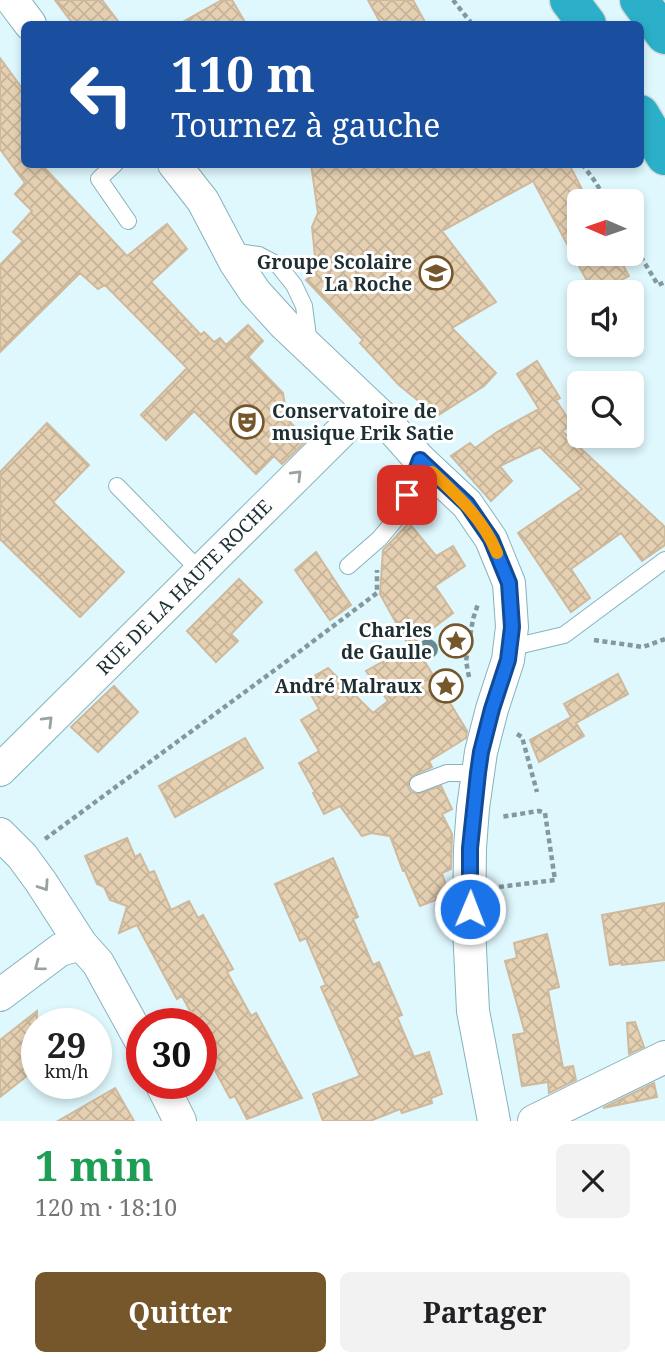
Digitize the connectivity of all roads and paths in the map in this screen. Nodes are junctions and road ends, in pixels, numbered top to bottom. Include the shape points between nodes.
1 (12, 0) edge
2 (453, 0) edge
3 (569, 0) edge
4 (639, 0) edge
5 (28, 21) edge
6 (470, 21) edge
7 (585, 21) edge
8 (665, 35) edge
9 (644, 121) edge
10 (665, 156) edge
11 (111, 168) edge
12 (177, 168) edge
13 (585, 168) edge
14 (600, 189) edge
15 (128, 221) dead end
16 (644, 262) edge
17 (665, 282) edge
18 (368, 405) junction
19 (420, 460) junction
20 (117, 486) dead end
21 (379, 539) junction
22 (665, 560) edge
23 (348, 566) dead end
24 (200, 571) junction
25 (509, 648) junction
26 (492, 709) junction
27 (0, 769) edge
28 (478, 773) junction
29 (418, 784) dead end
30 (537, 792) dead end
31 (500, 817) dead end
32 (0, 834) edge
33 (22, 856) junction
34 (471, 890) junction
35 (81, 944) junction
36 (0, 995) edge
37 (126, 1014) edge
38 (665, 1057) edge
39 (169, 1099) edge
40 (180, 1121) edge
41 (494, 1121) edge
42 (534, 1121) edge

1 - 5 street
2 - 6 path
3 - 7 highway
4 - 8 highway
9 - 10 highway
11 - 15 lane via 99,179
12 - 18 street via 203,201 255,292
13 - 14 path
16 - 17 path via 658,285
18 - 19 street
24 -> 18 street, RUE DE LA HAUTE ROCHE
19 - 21 lane via 401,513
19 - 25 street via 467,504 491,539 509,583
20 - 24 lane
21 - 23 lane
21 - 33 path via 377,593
22 - 25 lane via 564,635
27 -> 24 street, RUE DE LA HAUTE ROCHE
25 - 26 street
26 - 28 street
26 - 30 path via 522,737
28 - 29 lane via 447,773
28 - 34 street via 470,848
31 - 34 path via 545,813 555,880
32 - 33 street
33 -> 35 street
34 - 41 street via 473,1011
35 -> 36 street via 60,950
35 - 37 street via 98,963
38 - 42 street
39 - 40 street

